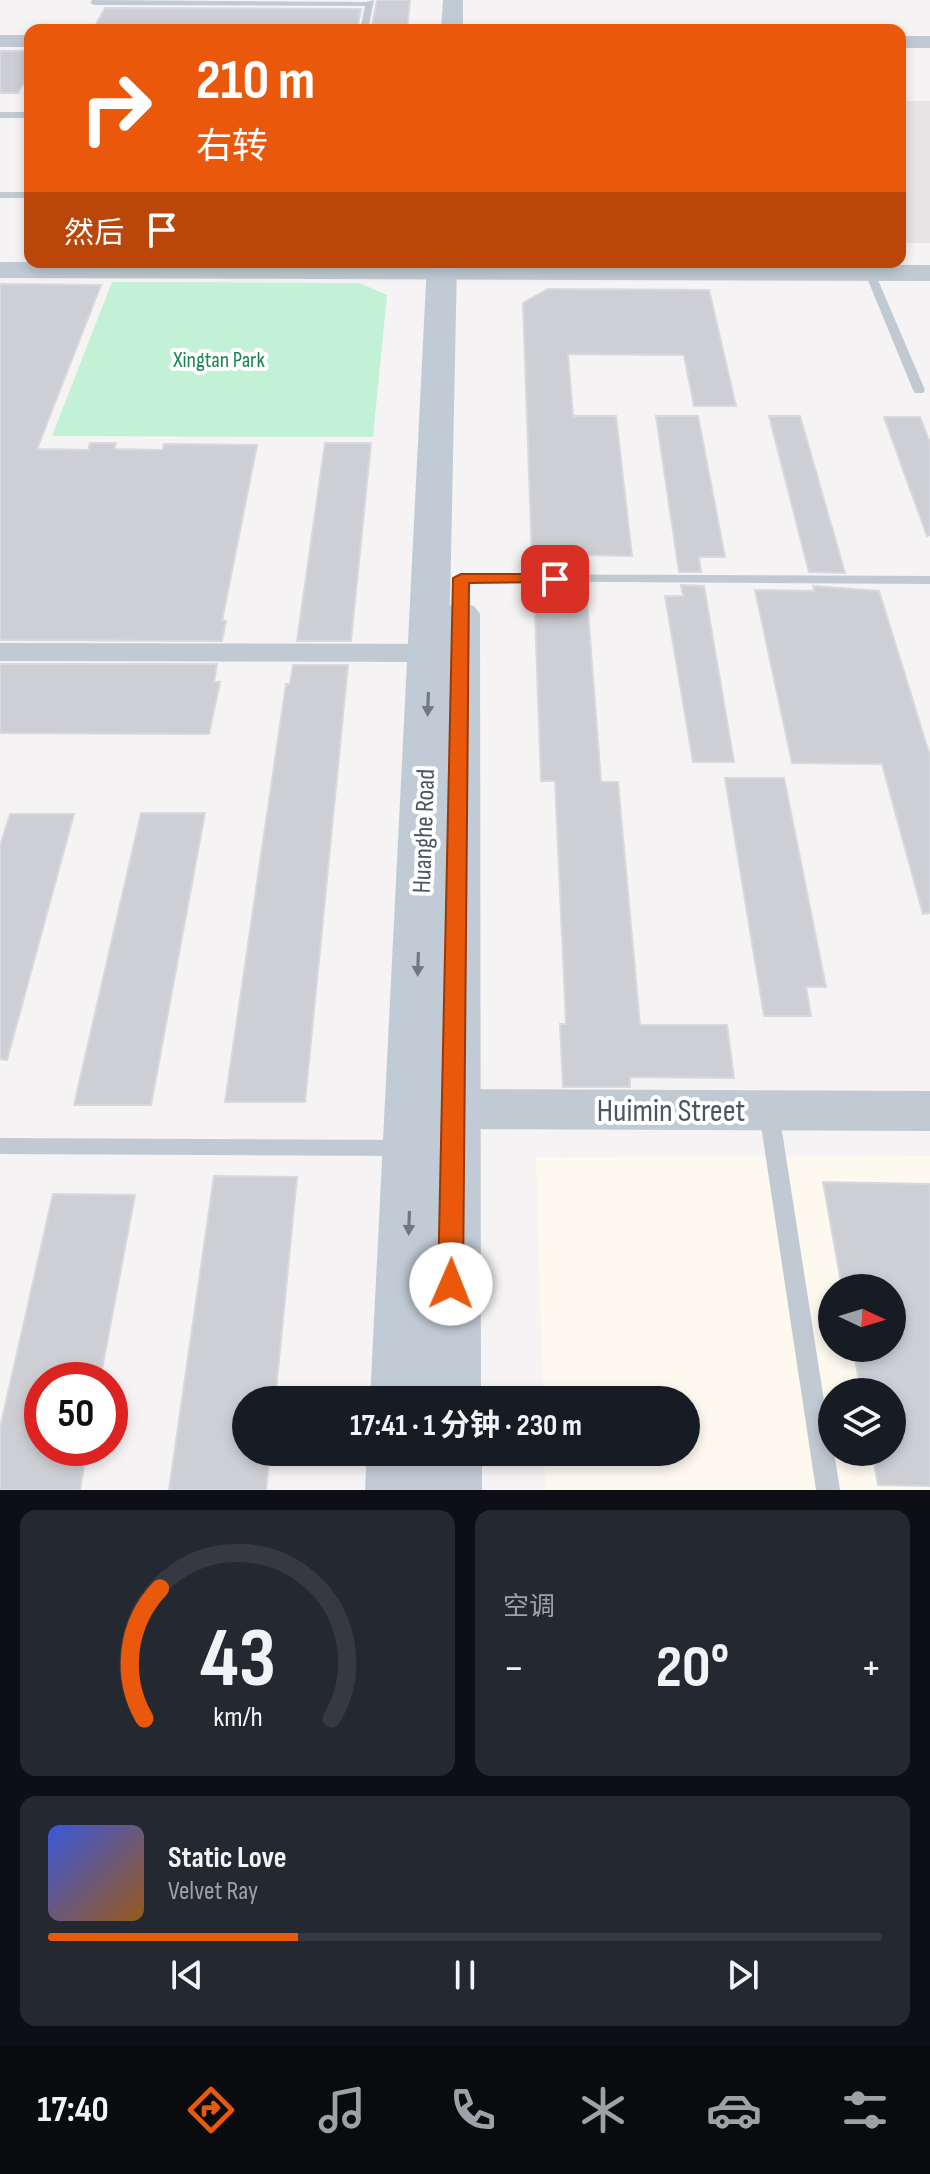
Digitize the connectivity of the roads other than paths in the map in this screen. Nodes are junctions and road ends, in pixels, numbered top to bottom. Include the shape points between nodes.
1 (96, 0) edge
2 (453, 0) edge
3 (469, 0) edge
4 (369, 2) edge
5 (365, 24) edge
6 (452, 24) edge
7 (468, 24) edge
8 (0, 41) edge
9 (24, 41) edge
10 (906, 42) edge
11 (930, 42) edge
12 (0, 115) edge
13 (24, 115) edge
14 (0, 195) edge
15 (24, 195) edge
16 (0, 258) edge
17 (24, 258) edge
18 (906, 261) edge
19 (930, 261) edge
20 (72, 268) edge
21 (453, 268) edge
22 (453, 268) edge
23 (522, 268) edge
24 (0, 270) edge
25 (870, 273) junction
26 (930, 273) edge
27 (919, 390) dead end
28 (461, 578) junction
29 (930, 580) edge
30 (0, 652) edge
31 (429, 653) junction
32 (768, 1110) junction
33 (930, 1111) edge
34 (426, 1122) junction
35 (0, 1146) edge
36 (403, 1386) edge
37 (448, 1386) edge
38 (400, 1466) edge
39 (449, 1466) edge
40 (399, 1490) edge
41 (448, 1490) edge
42 (828, 1490) edge

1 - 4 lane
2 - 6 main road
3 - 7 main road
4 - 5 lane
8 - 9 street
10 - 11 street
12 - 13 lane
14 - 15 lane
16 - 17 street
18 - 19 street
20 - 24 street
21 - 28 main road, Huanghe Road
22 - 31 main road, Huanghe Road
23 - 25 street
25 - 26 street
25 - 27 lane
28 - 29 lane
28 - 34 main road, Huanghe Road
30 - 31 street
31 -> 34 main road, Huanghe Road
32 - 33 street, Huimin Street
32 - 34 street, Huimin Street
32 - 42 lane
34 - 35 lane
34 -> 36 main road, Huanghe Road
34 - 37 main road, Huanghe Road
38 - 40 main road
39 - 41 main road

